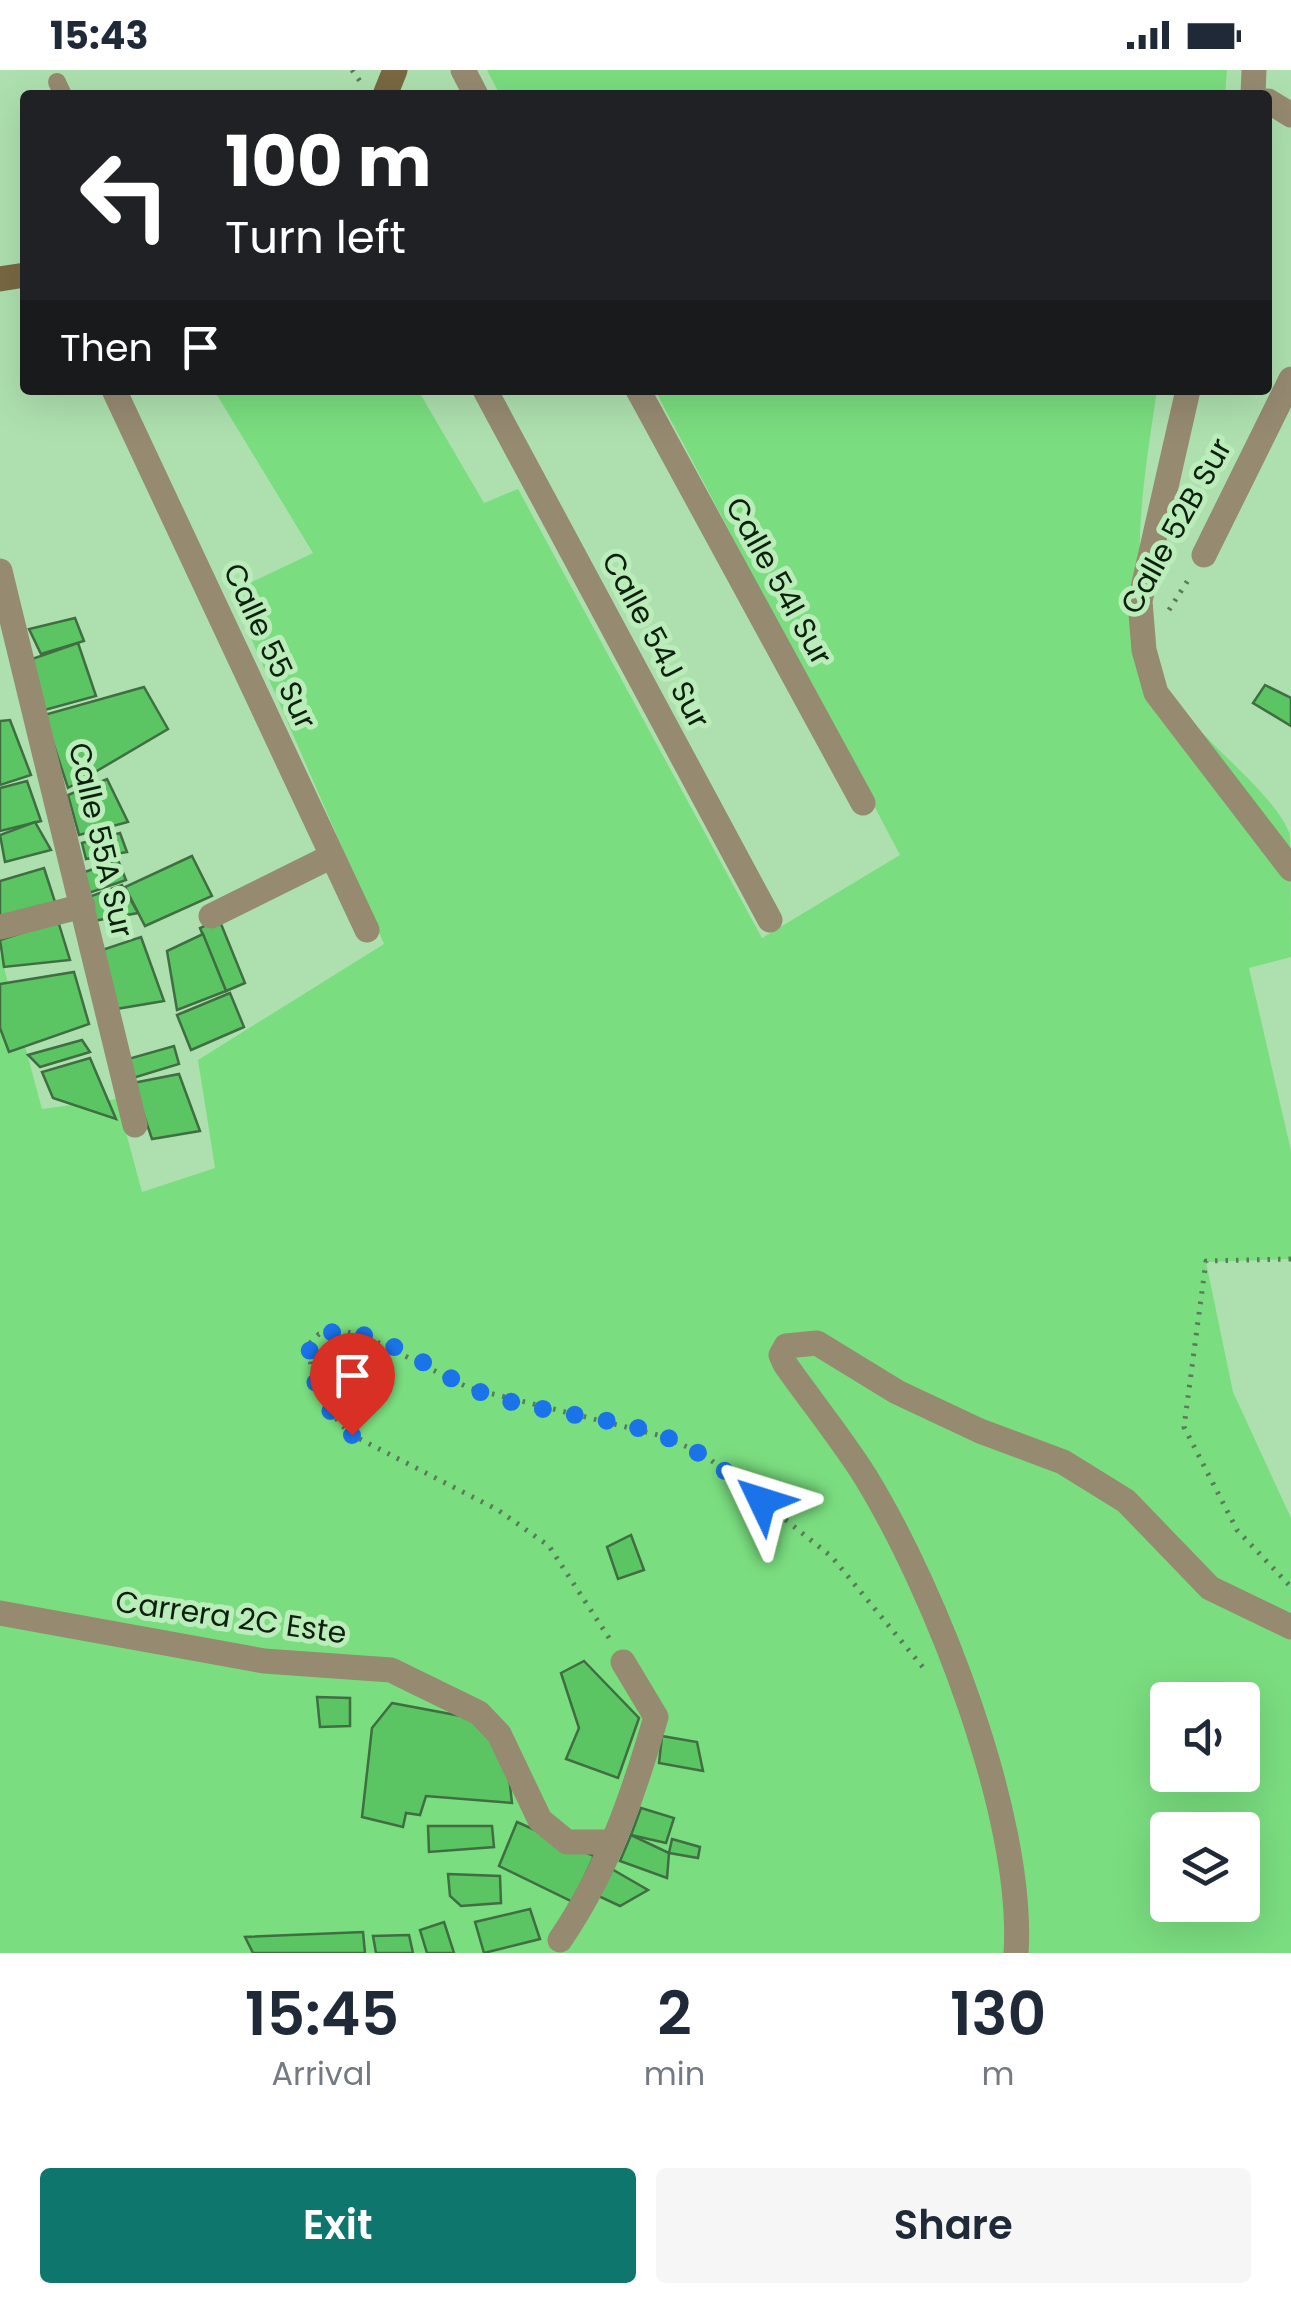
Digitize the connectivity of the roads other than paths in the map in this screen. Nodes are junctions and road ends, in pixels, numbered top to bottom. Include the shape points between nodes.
1 (1291, 380) edge
2 (116, 395) edge
3 (488, 395) edge
4 (641, 395) edge
5 (1187, 395) edge
6 (1204, 555) road end
7 (0, 571) edge
8 (8, 630) edge
9 (863, 802) dead end
10 (332, 856) junction
11 (1291, 870) edge
12 (83, 906) junction
13 (211, 916) dead end
14 (770, 920) dead end
15 (1, 928) edge
16 (367, 930) dead end
17 (135, 1126) dead end
18 (0, 1613) edge
19 (1291, 1627) edge
20 (623, 1662) road end
21 (614, 1842) junction
22 (560, 1940) dead end
23 (1016, 1953) edge

1 - 6 street, Calle 52B Sur
2 - 10 street, Calle 55 Sur
3 - 14 street, Calle 54J Sur
4 - 9 street, Calle 54I Sur
5 - 11 street via 1140,601 1144,650 1156,693
7 - 8 street, Calle 55A Sur
8 - 12 street, Calle 55A Sur
10 - 13 street
10 - 16 street, Calle 55 Sur
12 - 15 street
12 - 17 street, Calle 55A Sur
18 - 21 street, Carrera 2C Este via 264,1661 392,1670 478,1713 498,1734 540,1820 567,1842
19 - 23 street via 1210,1588 1126,1501 1063,1462 898,1392 817,1343 786,1346 785,1364 866,1478 981,1734 1018,1896
20 - 21 street via 656,1717
21 - 22 street

